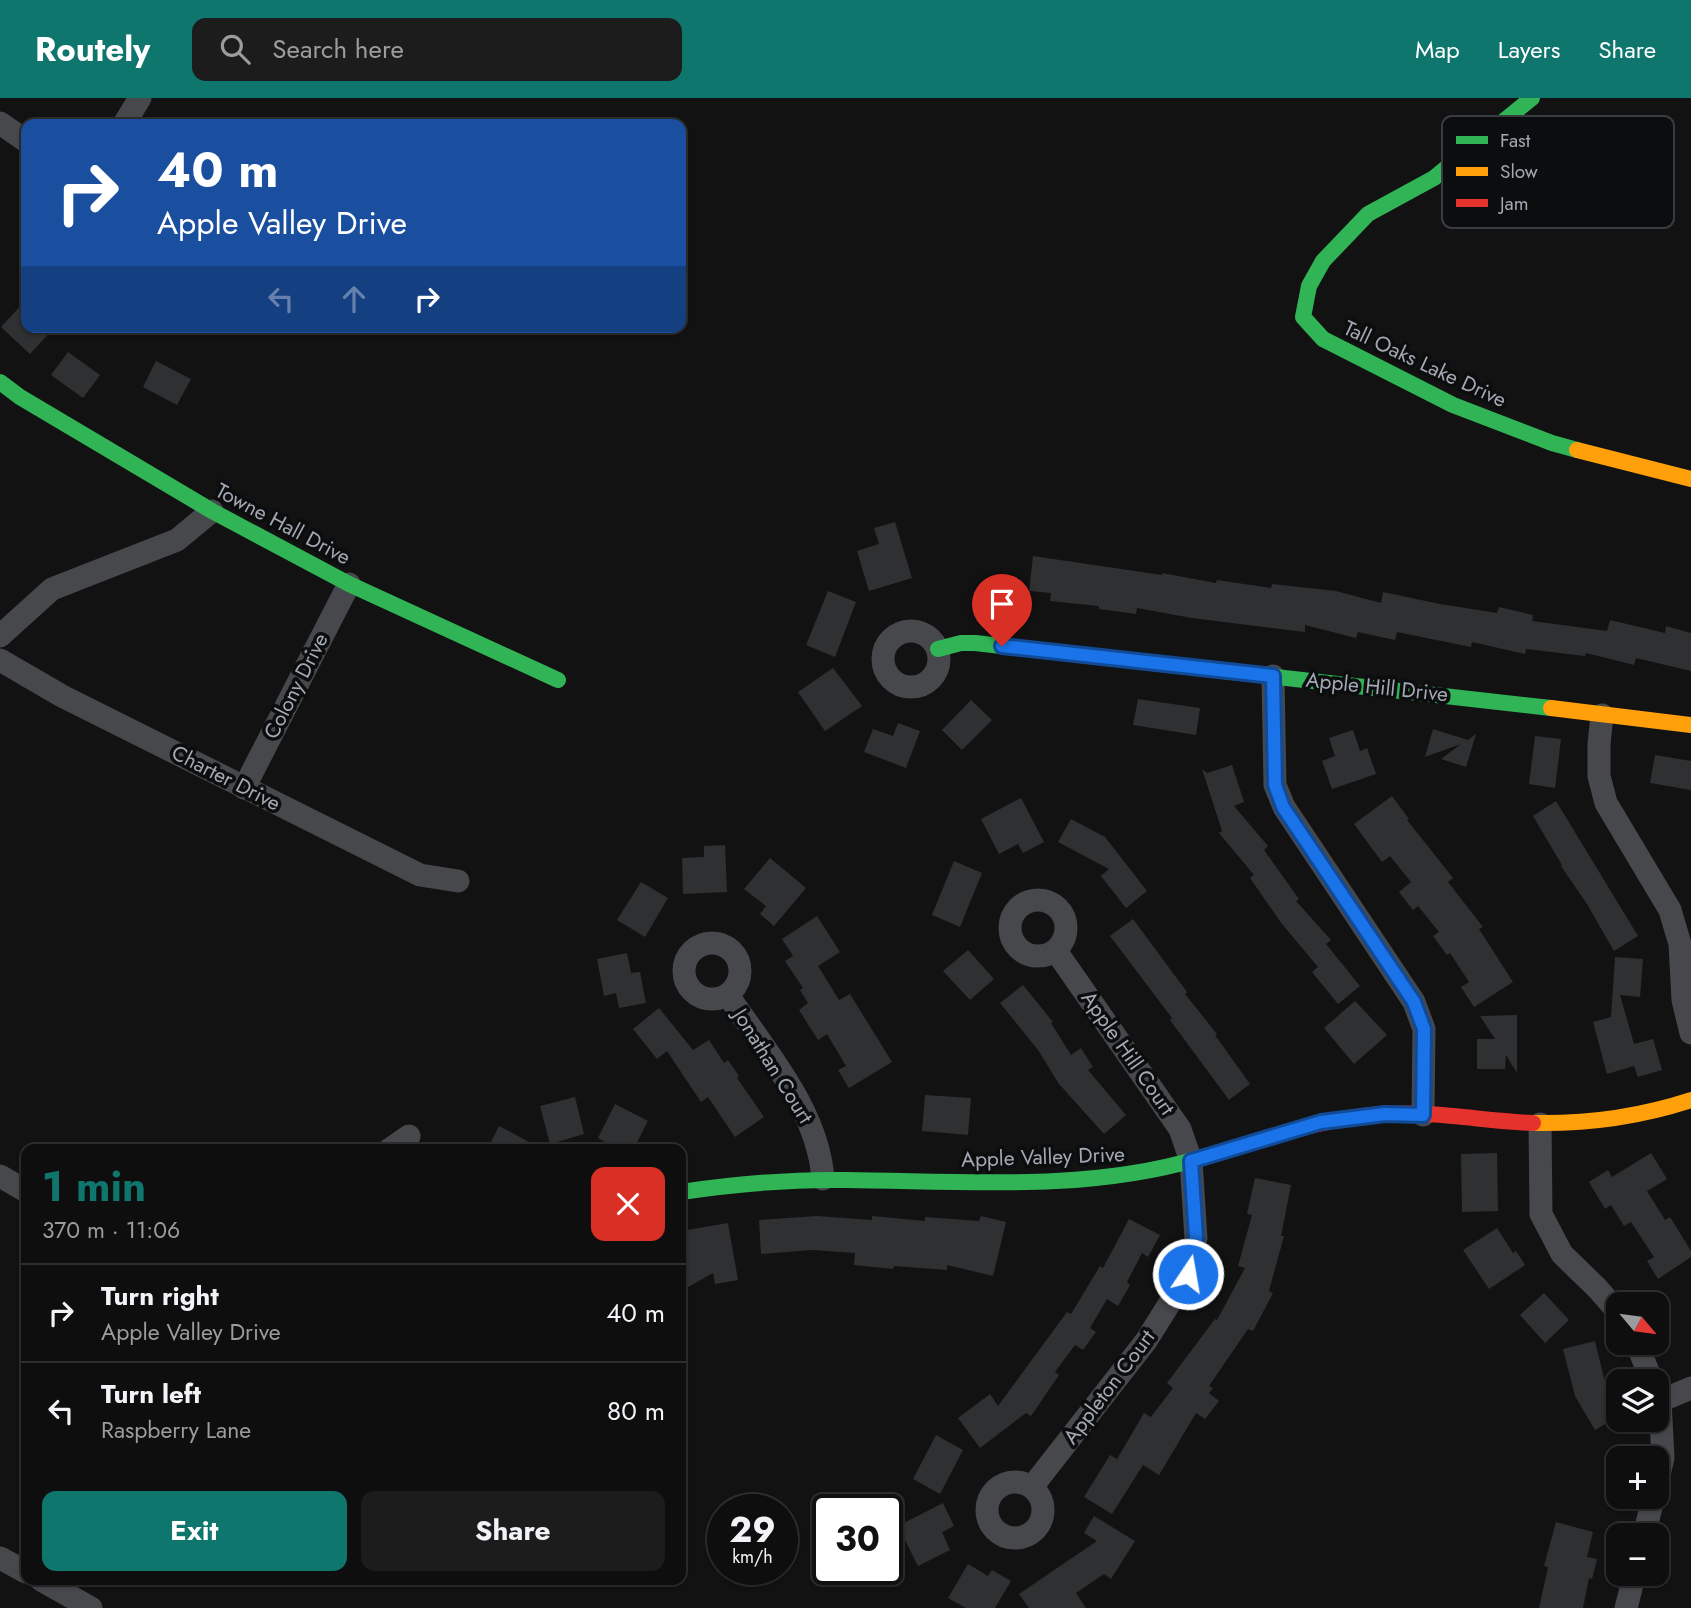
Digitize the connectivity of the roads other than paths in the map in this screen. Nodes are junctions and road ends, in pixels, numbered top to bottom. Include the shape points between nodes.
1 (140, 98) edge
2 (1532, 98) edge
3 (1510, 116) edge
4 (127, 119) edge
5 (0, 123) edge
6 (21, 138) edge
7 (1442, 171) edge
8 (0, 382) edge
9 (1691, 480) edge
10 (212, 511) junction
11 (349, 584) junction
12 (0, 636) edge
13 (938, 649) dead end
14 (0, 660) edge
15 (1273, 676) junction
16 (558, 681) dead end
17 (1602, 715) junction
18 (1691, 725) edge
19 (244, 788) junction
20 (458, 881) dead end
21 (1056, 951) dead end
22 (727, 995) dead end
23 (1691, 1033) edge
24 (1691, 1100) edge
25 (1423, 1115) junction
26 (1540, 1124) junction
27 (409, 1136) dead end
28 (398, 1144) edge
29 (1191, 1161) junction
30 (0, 1176) edge
31 (823, 1179) junction
32 (21, 1188) edge
33 (686, 1191) edge
34 (1606, 1298) edge
35 (1691, 1388) edge
36 (1669, 1390) edge
37 (1032, 1487) dead end
38 (0, 1558) edge
39 (21, 1569) edge
40 (50, 1585) edge
41 (1632, 1586) edge
42 (92, 1608) edge
43 (1626, 1608) edge

1 - 4 street
2 - 3 street, Tall Oaks Lake Drive
5 - 6 street
7 - 9 street, Tall Oaks Lake Drive via 1368,214 1323,261 1309,286 1303,317 1323,339 1452,405 1552,443
8 - 10 street, Towne Hall Drive
10 - 11 street, Towne Hall Drive
10 - 12 street via 177,540 52,589
11 - 16 street, Towne Hall Drive
11 - 19 street, Colony Drive
13 - 15 street, Apple Hill Drive via 975,643
14 - 19 street, Charter Drive
15 - 17 street, Apple Hill Drive
15 - 25 street via 1275,785 1283,807 1414,1002 1424,1029
17 - 18 street, Apple Hill Drive
17 - 23 street via 1599,776 1606,803 1670,910 1680,944 1683,1000
19 - 20 street, Charter Drive via 420,875
21 - 29 street, Apple Hill Court via 1180,1129
22 - 31 street, Jonathan Court via 808,1116
24 - 26 street, Apple Valley Drive via 1607,1121
25 - 26 street, Apple Valley Drive
25 - 29 street, Apple Valley Drive via 1385,1114 1321,1122
26 - 34 street via 1541,1214 1562,1254
27 - 28 street
29 - 31 street, Apple Valley Drive via 1134,1175 1066,1181
29 - 37 street, Appleton Court via 1196,1238 1188,1274 1146,1341
30 - 32 street
31 - 33 street, Apple Valley Drive via 747,1182
35 - 36 street
38 - 39 street
40 - 42 street
41 - 43 street

